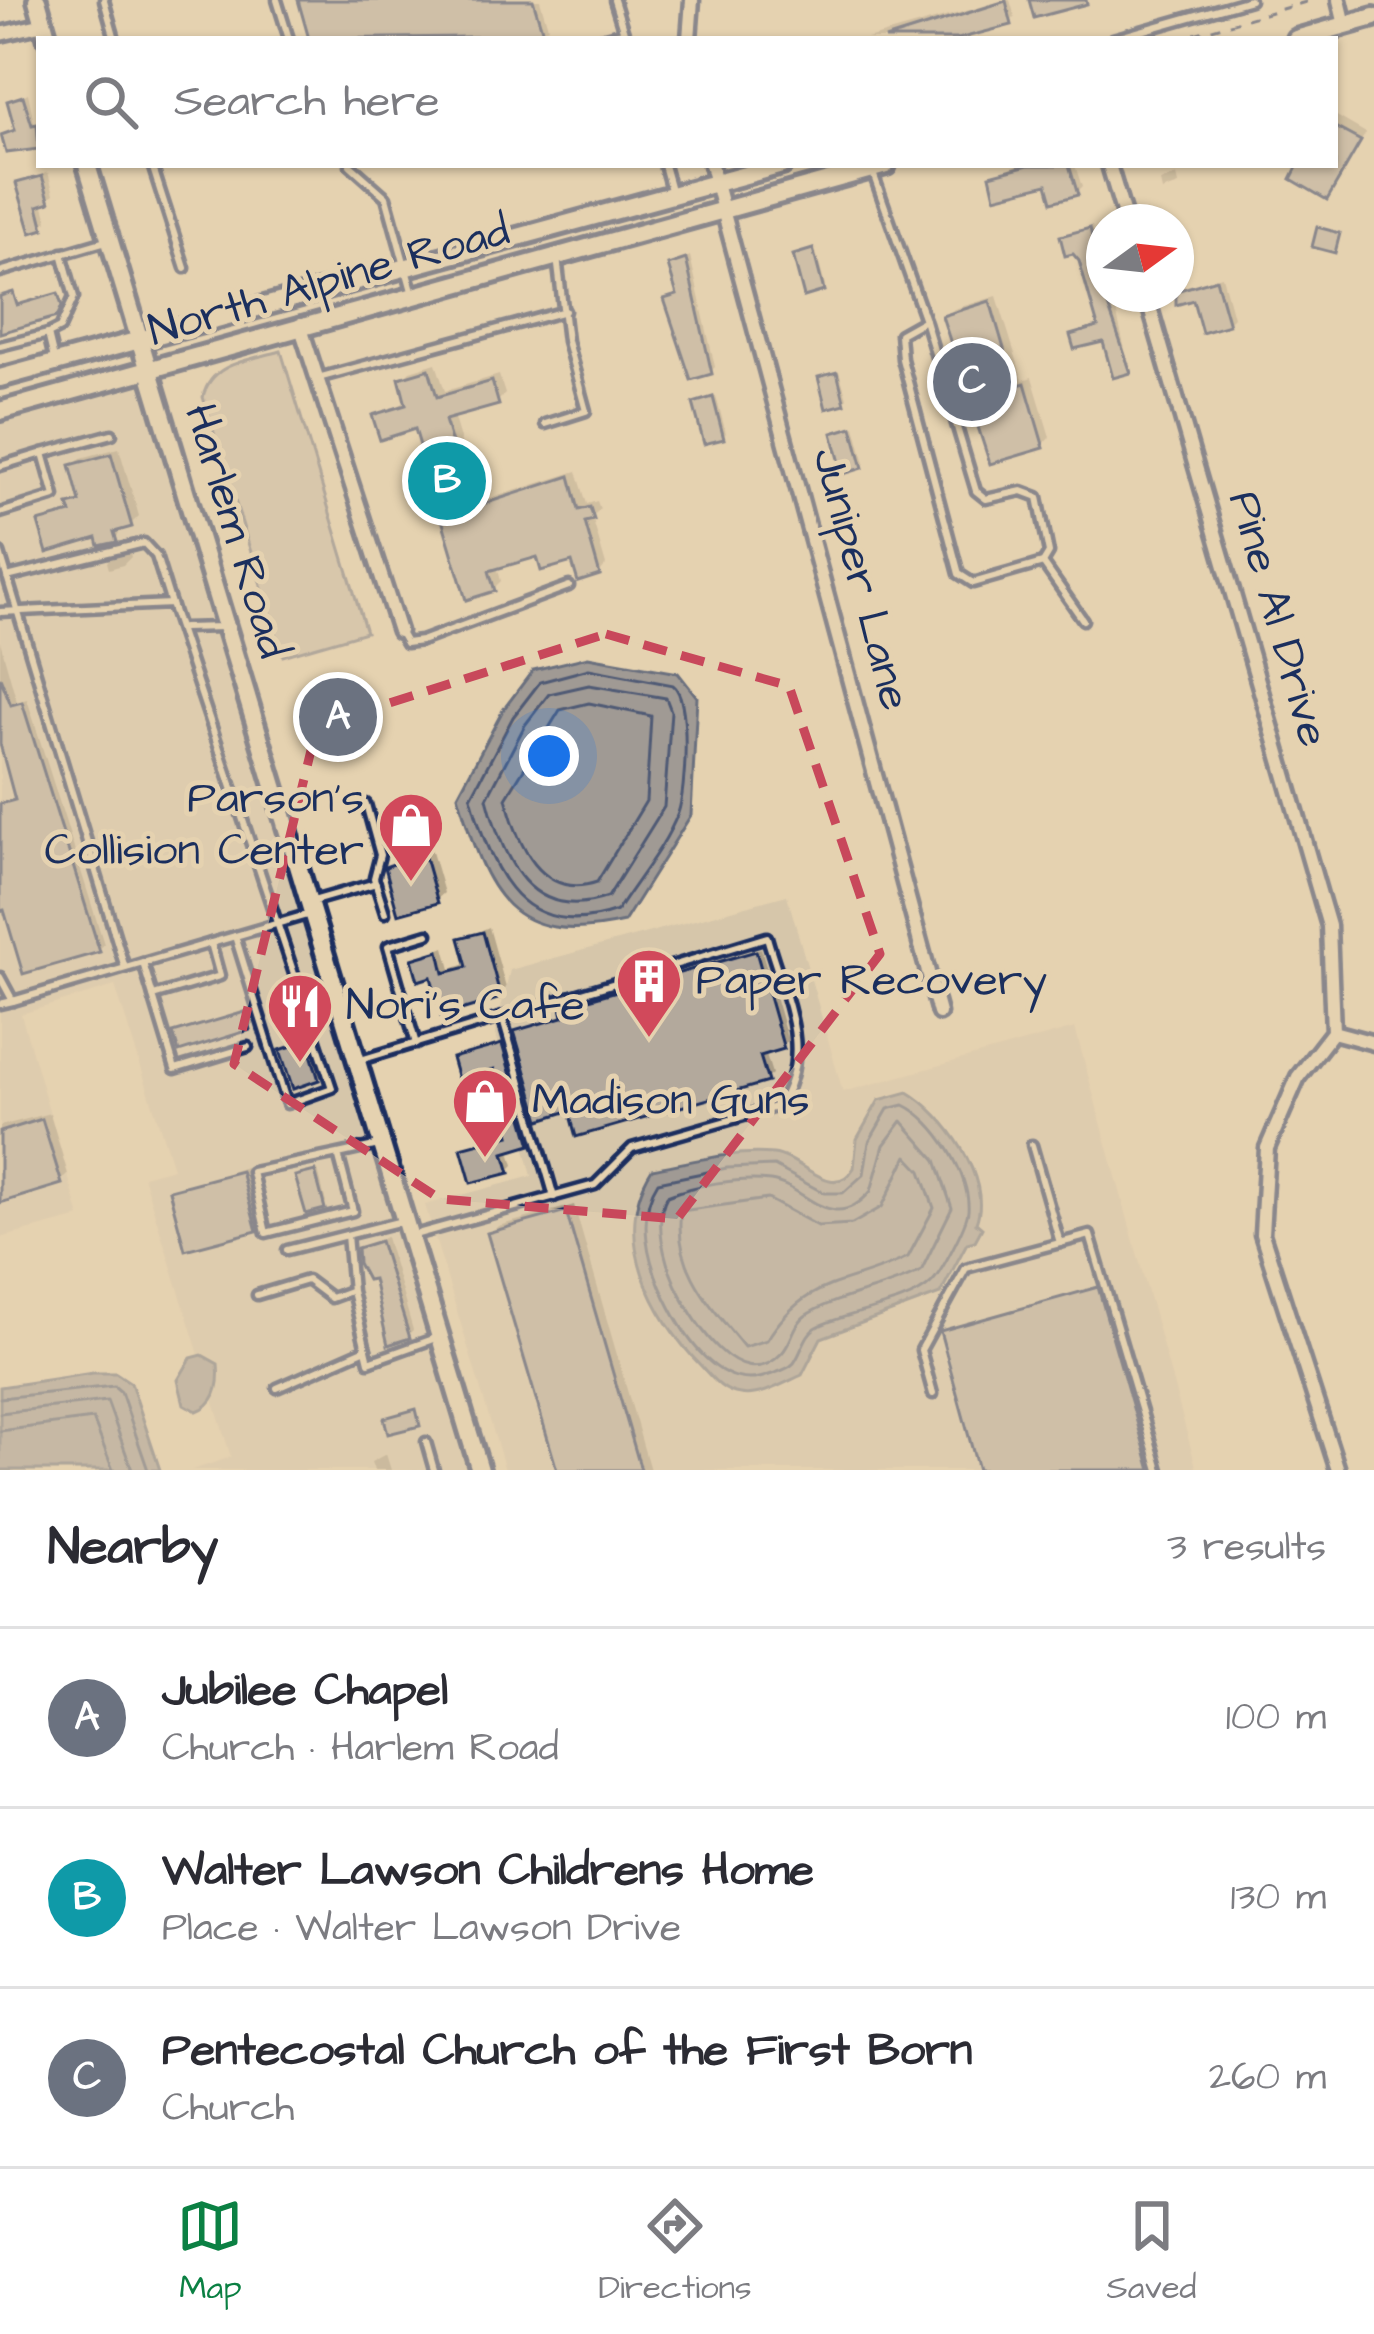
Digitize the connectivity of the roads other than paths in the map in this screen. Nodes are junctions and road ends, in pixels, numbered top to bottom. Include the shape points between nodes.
1 (37, 0) edge
2 (104, 0) edge
3 (277, 0) edge
4 (614, 0) edge
5 (692, 0) edge
6 (1250, 0) edge
7 (1339, 0) edge
8 (1374, 17) edge
9 (1346, 25) junction
10 (46, 32) edge
11 (0, 34) edge
12 (624, 35) edge
13 (114, 36) edge
14 (288, 36) edge
15 (689, 36) edge
16 (1124, 36) edge
17 (1307, 36) edge
18 (88, 168) edge
19 (153, 168) edge
20 (353, 168) edge
21 (665, 168) edge
22 (759, 168) edge
23 (875, 168) edge
24 (879, 168) edge
25 (1110, 168) edge
26 (714, 174) edge
27 (671, 194) junction
28 (1121, 204) edge
29 (724, 208) junction
30 (110, 240) junction
31 (62, 253) junction
32 (556, 254) junction
33 (404, 265) junction
34 (185, 268) dead end
35 (0, 272) edge
36 (412, 292) junction
37 (565, 311) junction
38 (1151, 312) edge
39 (925, 320) junction
40 (300, 326) junction
41 (48, 334) junction
42 (141, 338) junction
43 (0, 346) edge
44 (55, 362) junction
45 (150, 370) junction
46 (0, 378) edge
47 (318, 378) junction
48 (0, 411) edge
49 (545, 424) dead end
50 (112, 434) dead end
51 (44, 453) junction
52 (0, 466) edge
53 (0, 513) edge
54 (0, 553) edge
55 (1042, 563) junction
56 (7, 578) junction
57 (569, 586) dead end
58 (171, 604) junction
59 (16, 608) junction
60 (0, 612) edge
61 (1083, 620) dead end
62 (227, 627) junction
63 (181, 628) junction
64 (399, 631) joint
65 (366, 804) dead end
66 (376, 883) junction
67 (312, 908) junction
68 (385, 914) dead end
69 (277, 924) junction
70 (428, 934) dead end
71 (235, 936) junction
72 (211, 943) junction
73 (143, 962) junction
74 (125, 968) junction
75 (0, 976) edge
76 (154, 996) junction
77 (13, 1000) junction
78 (0, 1004) edge
79 (939, 1013) dead end
80 (503, 1020) junction
81 (1333, 1032) junction
82 (1374, 1043) edge
83 (416, 1044) junction
84 (248, 1047) dead end
85 (358, 1060) junction
86 (382, 1144) junction
87 (1033, 1145) dead end
88 (338, 1154) junction
89 (554, 1197) junction
90 (408, 1228) junction
91 (347, 1235) junction
92 (1060, 1243) junction
93 (287, 1250) dead end
94 (352, 1291) junction
95 (257, 1295) dead end
96 (440, 1336) junction
97 (366, 1349) junction
98 (277, 1388) dead end
99 (933, 1394) dead end
100 (426, 1442) dead end
101 (434, 1470) edge
102 (480, 1470) edge
103 (1159, 1470) edge
104 (1338, 1470) edge

1 - 10 main road
2 - 13 lane
3 - 14 lane
4 - 12 lane
5 - 15 street
6 - 16 lane
7 - 9 street
8 - 9 main road
9 - 17 main road
10 - 11 street
18 - 30 main road, Harlem Road
19 - 34 lane
20 - 33 lane via 386,197
21 - 27 lane
22 - 26 main road, North Alpine Road
23 - 29 main road, North Alpine Road
24 - 39 lane
25 - 28 street
26 - 27 main road, North Alpine Road
26 - 29 street, Juniper Lane
27 - 33 main road, North Alpine Road
29 - 32 main road, North Alpine Road
29 - 79 street, Juniper Lane
30 - 31 lane
30 - 42 main road, Harlem Road
31 - 35 lane
31 - 41 lane via 74,297 60,328
32 - 36 main road, North Alpine Road
32 - 37 lane
33 - 36 lane
33 - 42 main road, North Alpine Road
36 - 40 main road, North Alpine Road
37 - 47 lane
37 - 49 lane via 586,411
38 - 81 street, Pine Al Drive via 1329,926
39 - 55 lane via 976,491 986,500 1022,491 1038,497 1049,553
39 - 55 lane via 900,334 902,359 959,574 974,583
40 - 45 main road, North Alpine Road
40 - 47 street
41 - 43 lane
41 - 44 lane
42 - 44 main road, North Alpine Road
42 - 45 main road, Harlem Road
44 - 46 main road, North Alpine Road
45 - 48 main road, North Alpine Road
45 - 62 main road, Harlem Road
47 - 64 street
50 - 51 lane
51 - 52 lane
51 - 53 lane via 56,496
54 - 56 lane
55 - 61 lane
56 - 58 lane via 144,543
56 - 59 lane
57 - 64 lane via 421,641 406,644
58 - 59 lane
58 - 63 lane
59 - 60 lane
59 - 74 lane
62 - 63 lane
62 - 67 main road, Harlem Road
63 - 69 lane
65 - 66 lane via 380,855
66 - 67 lane
66 - 68 lane
67 - 69 lane
67 - 85 main road, Harlem Road
69 - 71 lane
69 - 71 lane via 332,1088 287,1104
70 - 83 lane via 388,946
71 - 72 lane
72 - 73 lane
72 - 76 lane via 220,976
73 - 74 lane
73 - 76 lane
74 - 77 lane
75 - 77 lane
76 - 84 lane via 176,1069
77 - 78 lane
80 - 83 lane
80 - 89 lane
80 - 89 lane via 767,937 800,1053 779,1106 632,1148 595,1186
81 - 82 street
81 - 104 street via 1298,1077 1267,1148 1262,1234
83 - 85 lane
85 - 86 main road, Harlem Road
86 - 88 lane
86 - 90 main road, Harlem Road
87 - 92 lane
88 - 88 lane via 353,1211 266,1233 252,1172
89 - 90 lane
90 - 91 lane
90 - 96 main road, Harlem Road
91 - 93 lane
91 - 94 lane
92 - 99 lane via 966,1268 921,1350
92 - 103 lane via 1090,1235
94 - 95 lane via 331,1298 307,1280
94 - 97 lane
96 - 97 lane via 369,1363
96 - 102 main road, Harlem Road
97 - 98 lane
100 - 101 lane

